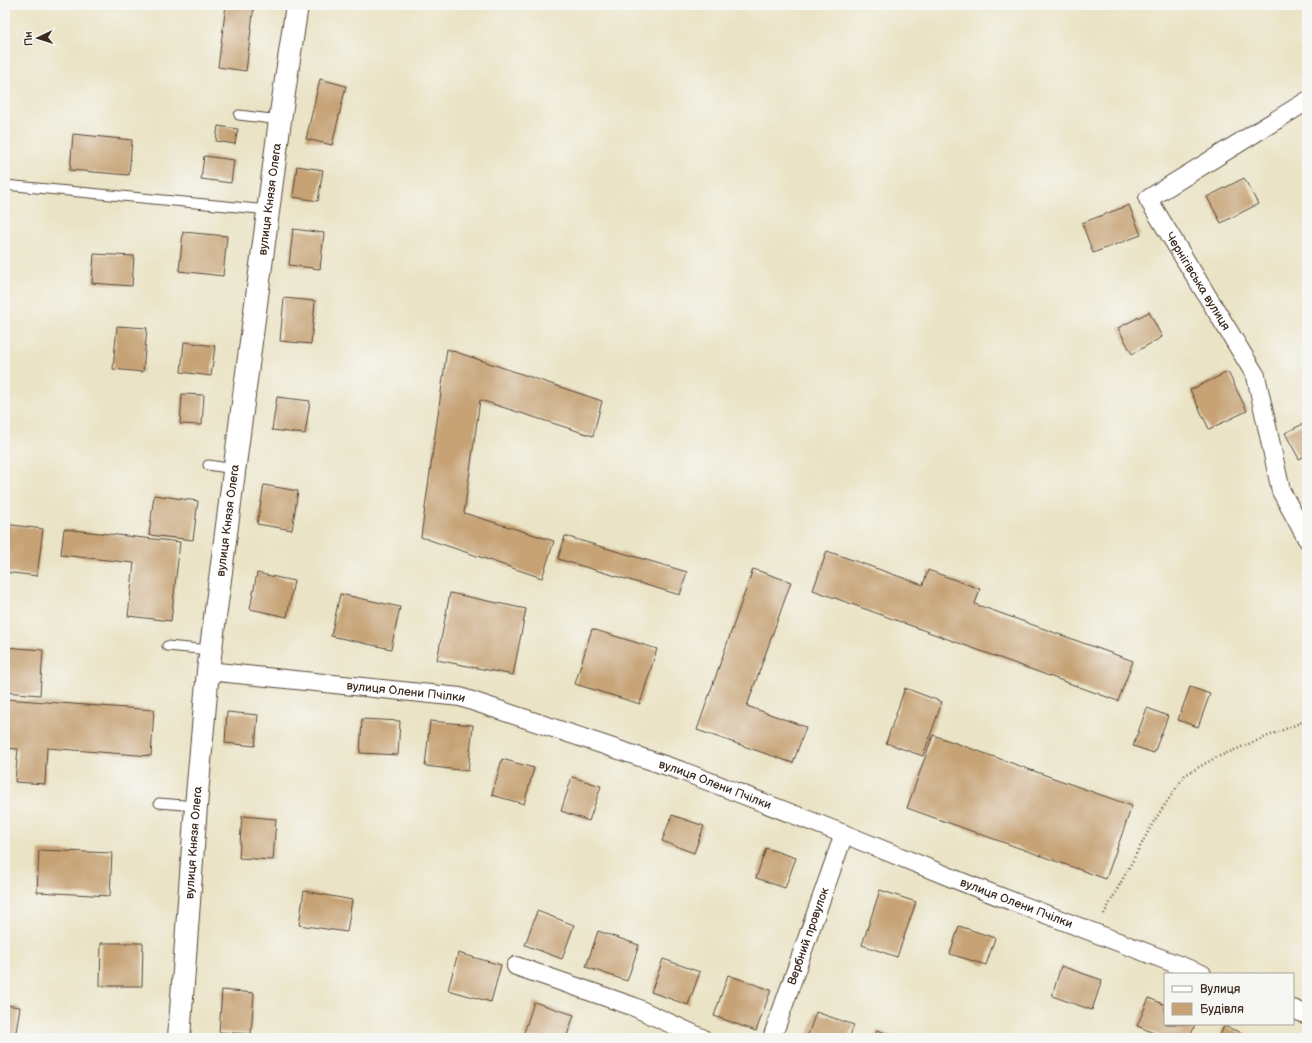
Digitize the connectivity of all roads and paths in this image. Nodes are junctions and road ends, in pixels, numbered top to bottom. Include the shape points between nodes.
1 (297, 5) edge
2 (1307, 101) edge
3 (239, 115) dead end
4 (280, 120) junction
5 (5, 184) edge
6 (268, 210) junction
7 (208, 465) dead end
8 (234, 469) junction
9 (1307, 539) edge
10 (167, 646) dead end
11 (209, 660) junction
12 (1307, 720) edge
13 (159, 803) dead end
14 (196, 806) junction
15 (844, 834) junction
16 (1094, 933) junction
17 (516, 966) dead end
18 (1199, 973) edge
19 (1294, 1009) edge
20 (1307, 1015) edge
21 (178, 1038) edge
22 (702, 1038) edge
23 (772, 1038) edge

1 - 4 street, вулиця Князя Олега
2 - 9 street, Чернігівська вулиця via 1148,199 1256,376 1281,491
3 - 4 lane
4 - 6 street, вулиця Князя Олега
5 - 6 lane
6 - 8 street, вулиця Князя Олега
7 - 8 lane
8 - 11 street, вулиця Князя Олега
10 - 11 lane
11 - 14 street, вулиця Князя Олега
11 - 15 street, вулиця Олени Пчілки via 460,697 682,771
12 - 16 path via 1215,758 1185,775 1154,820
13 - 14 lane
14 - 21 street, вулиця Князя Олега
15 - 16 street, вулиця Олени Пчілки
15 - 23 street, Вербний провулок
16 - 18 street, вулиця Олени Пчілки
17 - 22 street via 632,1006
19 - 20 street

